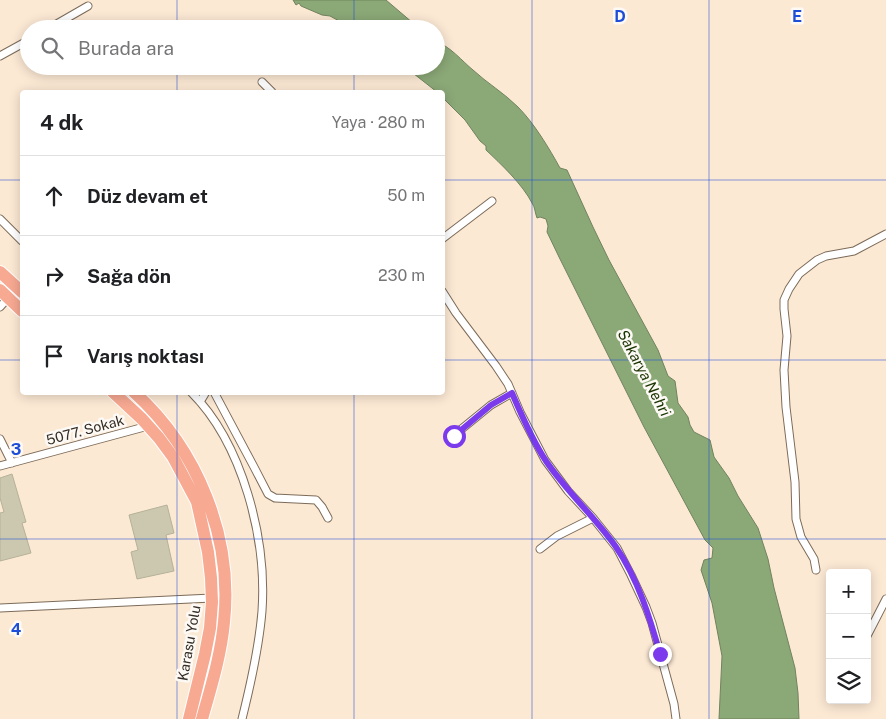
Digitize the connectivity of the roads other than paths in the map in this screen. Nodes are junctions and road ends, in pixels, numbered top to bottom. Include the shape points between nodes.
1 (88, 6) dead end
2 (64, 20) edge
3 (20, 45) edge
4 (0, 56) edge
5 (262, 82) dead end
6 (270, 90) edge
7 (492, 201) dead end
8 (0, 219) edge
9 (886, 234) edge
10 (445, 237) edge
11 (20, 239) edge
12 (0, 272) edge
13 (20, 290) edge
14 (445, 296) edge
15 (3, 298) edge
16 (20, 309) edge
17 (512, 393) junction
18 (116, 395) edge
19 (137, 395) edge
20 (194, 395) edge
21 (204, 395) edge
22 (216, 395) edge
23 (200, 402) junction
24 (148, 426) junction
25 (454, 436) dead end
26 (0, 439) edge
27 (12, 463) junction
28 (0, 466) edge
29 (328, 518) dead end
30 (593, 518) junction
31 (540, 549) dead end
32 (816, 570) dead end
33 (212, 598) junction
34 (886, 599) edge
35 (0, 608) edge
36 (871, 628) edge
37 (189, 719) edge
38 (202, 719) edge
39 (242, 719) edge
40 (676, 719) edge

1 - 2 street
3 - 4 street
5 - 6 street
7 - 10 street
8 - 11 street
9 - 32 street via 854,251 817,260 799,274 784,300 786,407 796,519
12 - 13 highway
14 - 17 street
15 - 16 highway
17 - 25 street via 491,405
17 - 30 street via 545,460
18 - 24 highway, Karasu Yolu
19 - 38 highway, Karasu Yolu via 169,430 196,472 213,514 220,544 226,587 224,622 221,648
20 - 23 street
21 - 23 street
22 - 29 street via 268,494 275,498 316,500
23 - 39 street via 223,436 241,472 260,549 262,611 253,675
24 - 27 street, 5077. Sokak
24 - 33 highway, Karasu Yolu via 173,457 196,502 208,552
26 - 27 street
27 - 28 street, 5077. Sokak
30 - 31 street via 557,536
30 - 40 street via 617,548 646,608
33 - 35 street
33 - 37 highway, Karasu Yolu via 210,628
34 - 36 street

